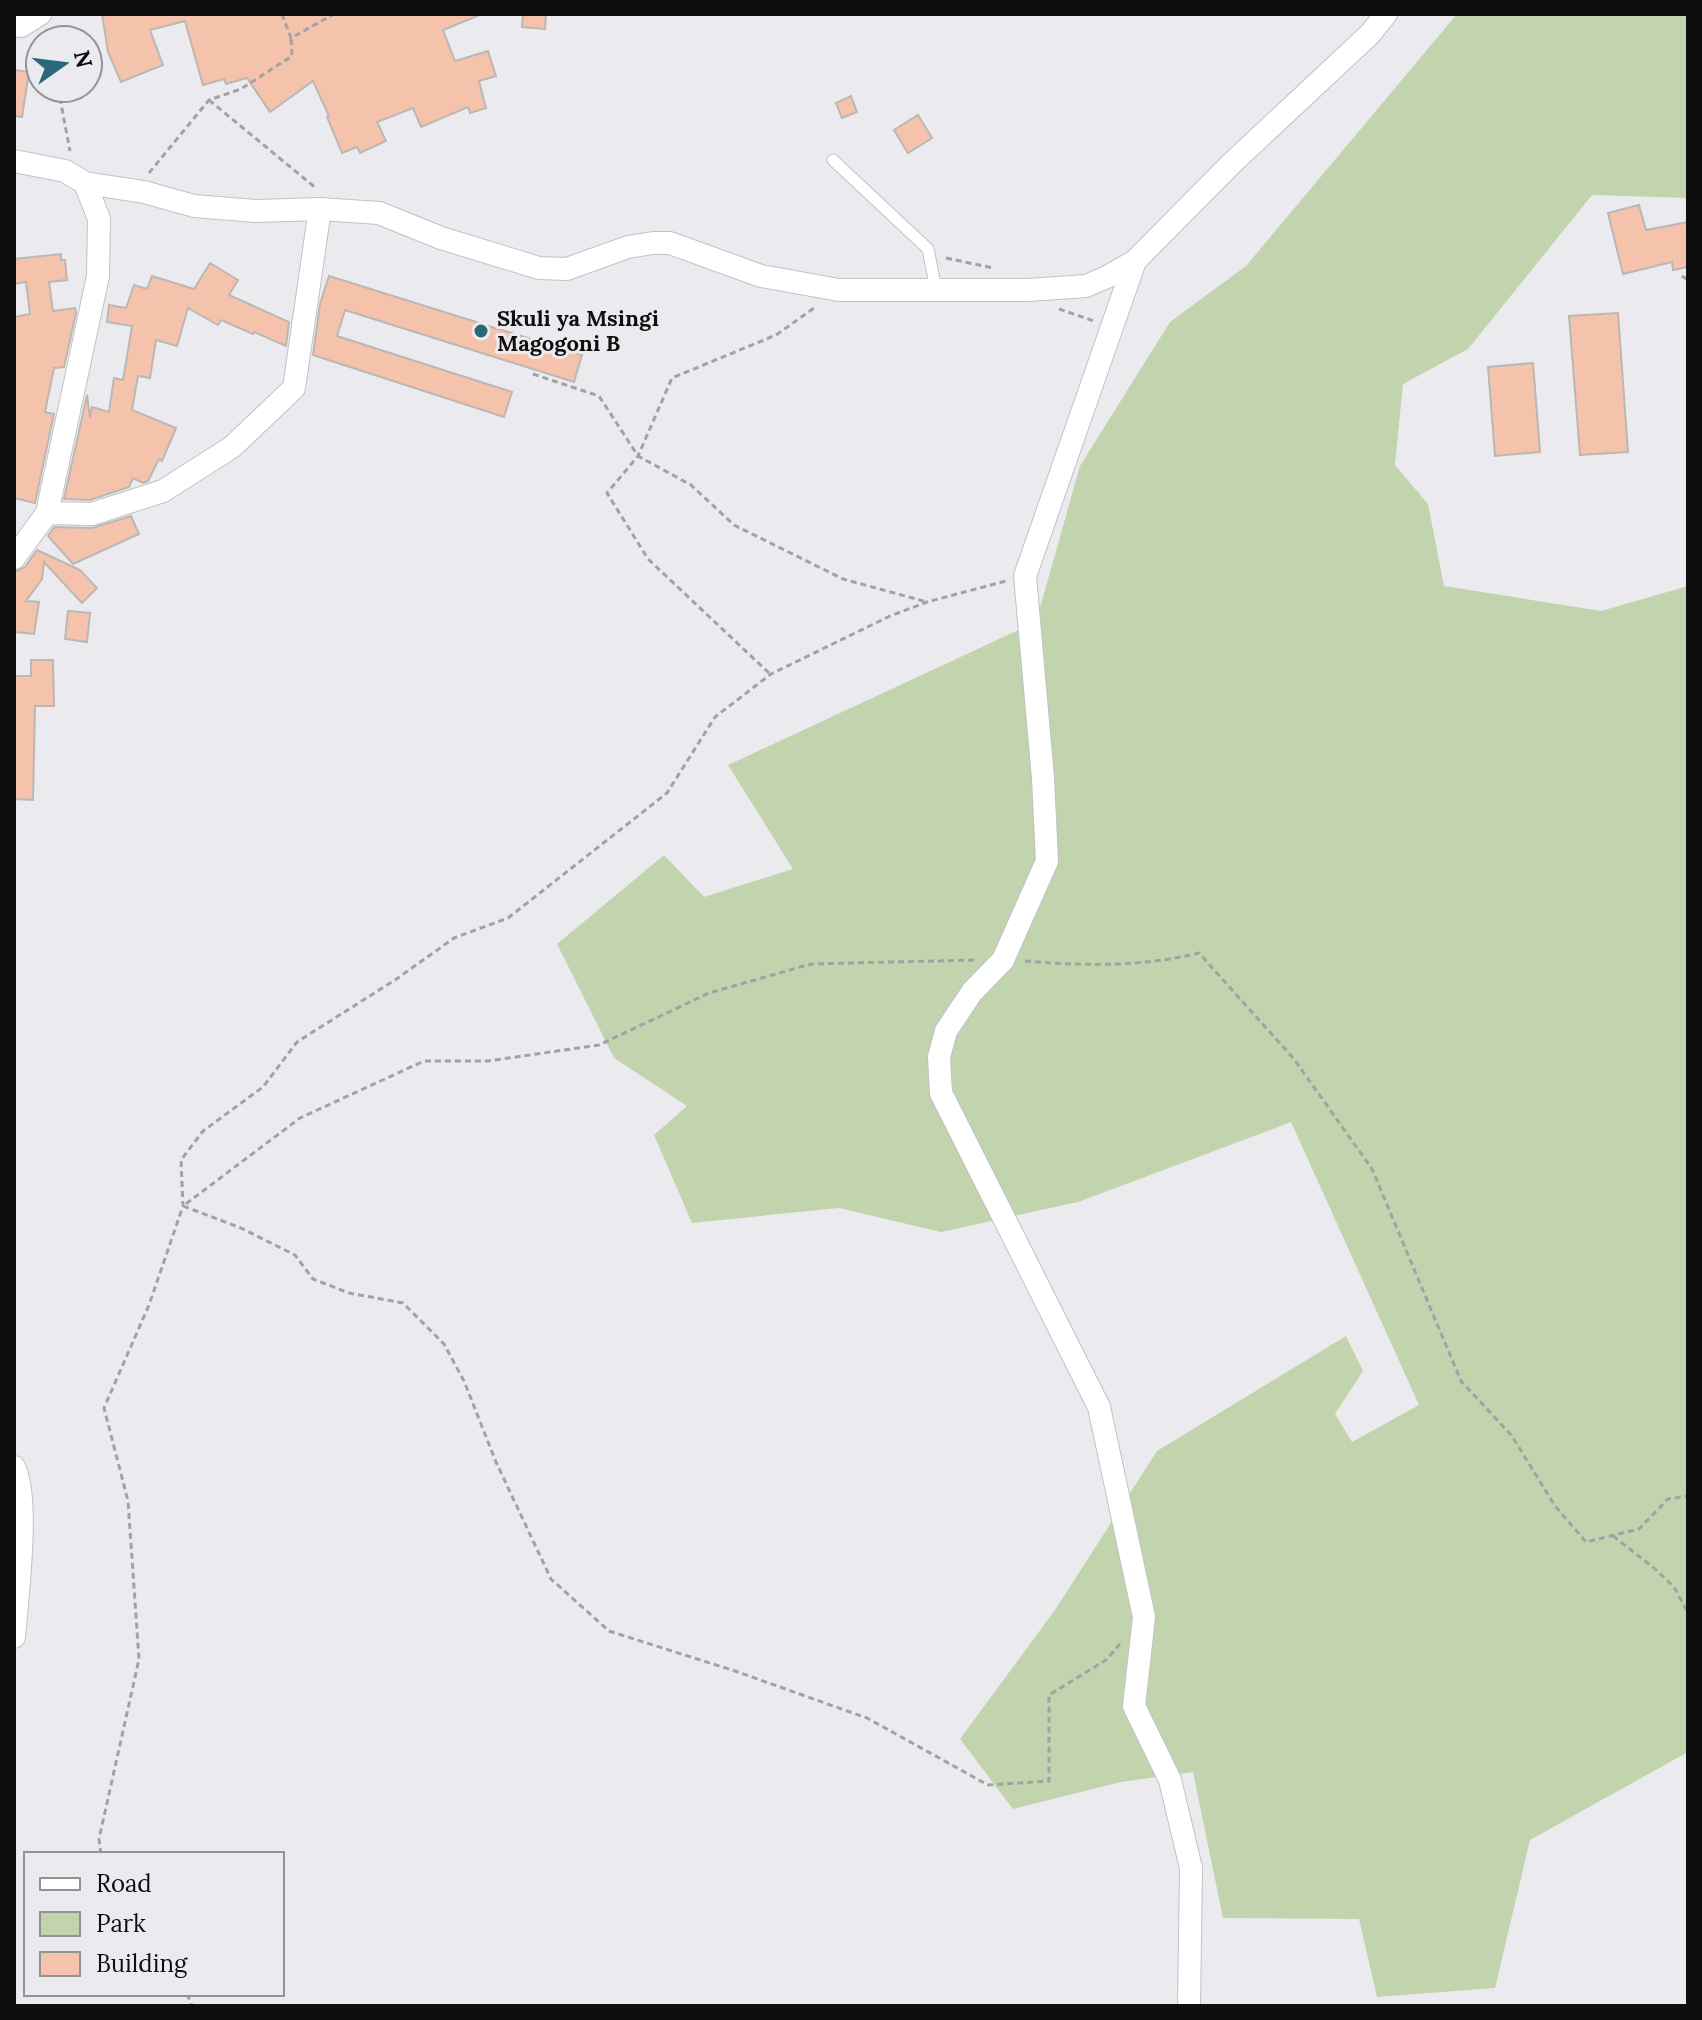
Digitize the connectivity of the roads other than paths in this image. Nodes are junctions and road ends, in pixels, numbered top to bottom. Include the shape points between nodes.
1 (40, 14) edge
2 (1386, 14) edge
3 (14, 25) edge
4 (833, 160) dead end
5 (14, 161) edge
6 (85, 183) junction
7 (324, 203) junction
8 (1135, 261) junction
9 (936, 289) junction
10 (47, 513) junction
11 (14, 558) edge
12 (14, 1467) edge
13 (14, 1637) edge
14 (1189, 2006) edge

1 - 3 street
2 - 8 street
4 - 9 lane via 928,249
5 - 6 street via 65,171
6 - 7 street via 194,206 256,211
6 - 10 street via 99,219 98,276
7 - 9 street via 379,213 539,268 567,269 628,247 670,243 761,276 839,290
7 - 10 street via 294,388 282,403 232,447 163,491 92,514
8 - 9 street via 1086,286
8 - 14 street via 1025,576 1047,861 1003,960 972,992 946,1031 939,1057 941,1093 1099,1407 1144,1617 1134,1706 1170,1780 1191,1868
10 - 11 street
12 - 13 street via 21,1493

